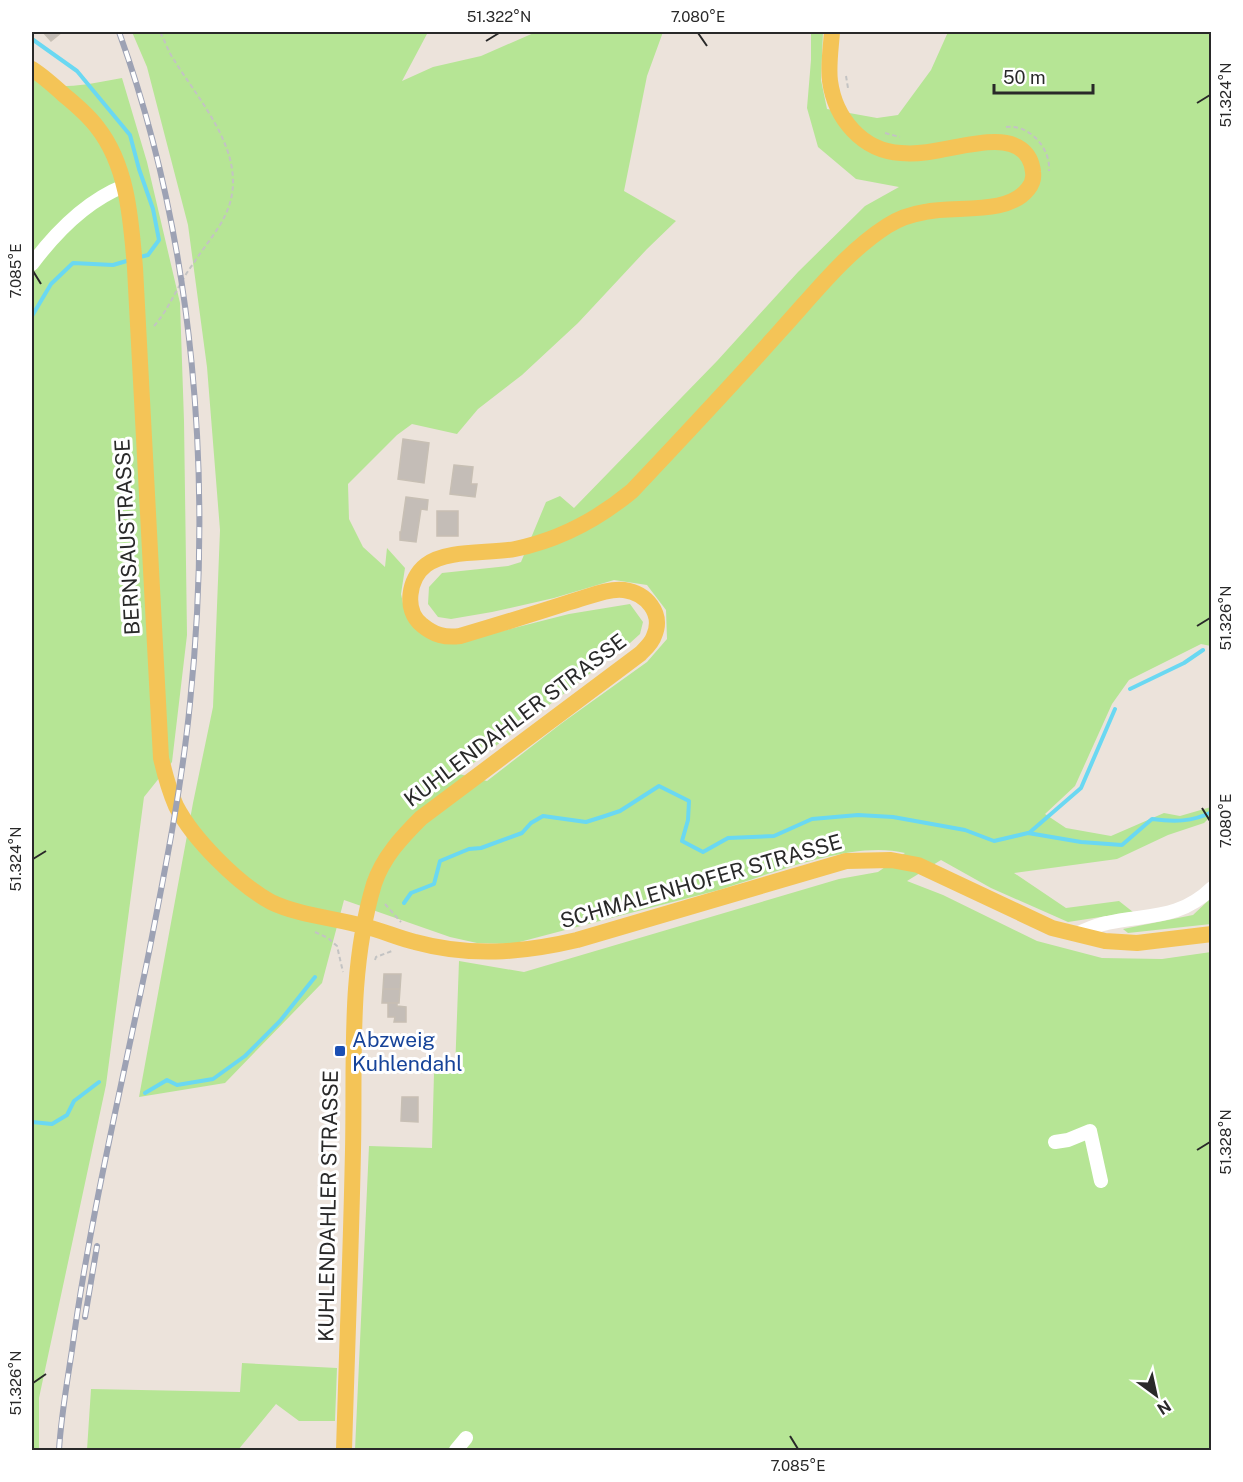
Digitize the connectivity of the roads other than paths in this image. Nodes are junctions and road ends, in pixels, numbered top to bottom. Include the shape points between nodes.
1 (832, 32) edge
2 (32, 69) edge
3 (124, 186) junction
4 (32, 264) edge
5 (1212, 888) edge
6 (363, 926) junction
7 (1076, 934) junction
8 (1212, 934) edge
9 (1055, 1142) dead end
10 (1101, 1181) dead end
11 (466, 1438) dead end
12 (344, 1450) edge
13 (456, 1450) edge

1 - 6 main road, KUHLENDAHLER STRASSE via 832,90 842,118 860,138 900,153 978,143 1013,144 1027,153 1032,162 1031,184 1013,201 926,211 889,224 870,238 613,507 554,538 514,549 438,559 416,575 411,587 414,615 420,624 448,638 621,590 634,592 648,601 654,609 656,626 654,636 640,654 421,818 383,864
2 - 3 main road, BERNSAUSTRASSE via 98,128
3 - 4 lane via 69,221
3 - 6 main road, BERNSAUSTRASSE via 135,268 160,746 166,783 182,816 233,875 271,902
5 - 7 lane via 1188,907 1170,914 1106,923
6 - 7 main road, SCHMALENHOFER STRASSE via 416,943 463,952 542,949 846,861 891,860 918,865 1052,928
6 - 12 main road, KUHLENDAHLER STRASSE via 354,998
7 - 8 main road, SCHMALENHOFER STRASSE via 1137,944
9 - 10 lane via 1090,1131
11 - 13 lane

